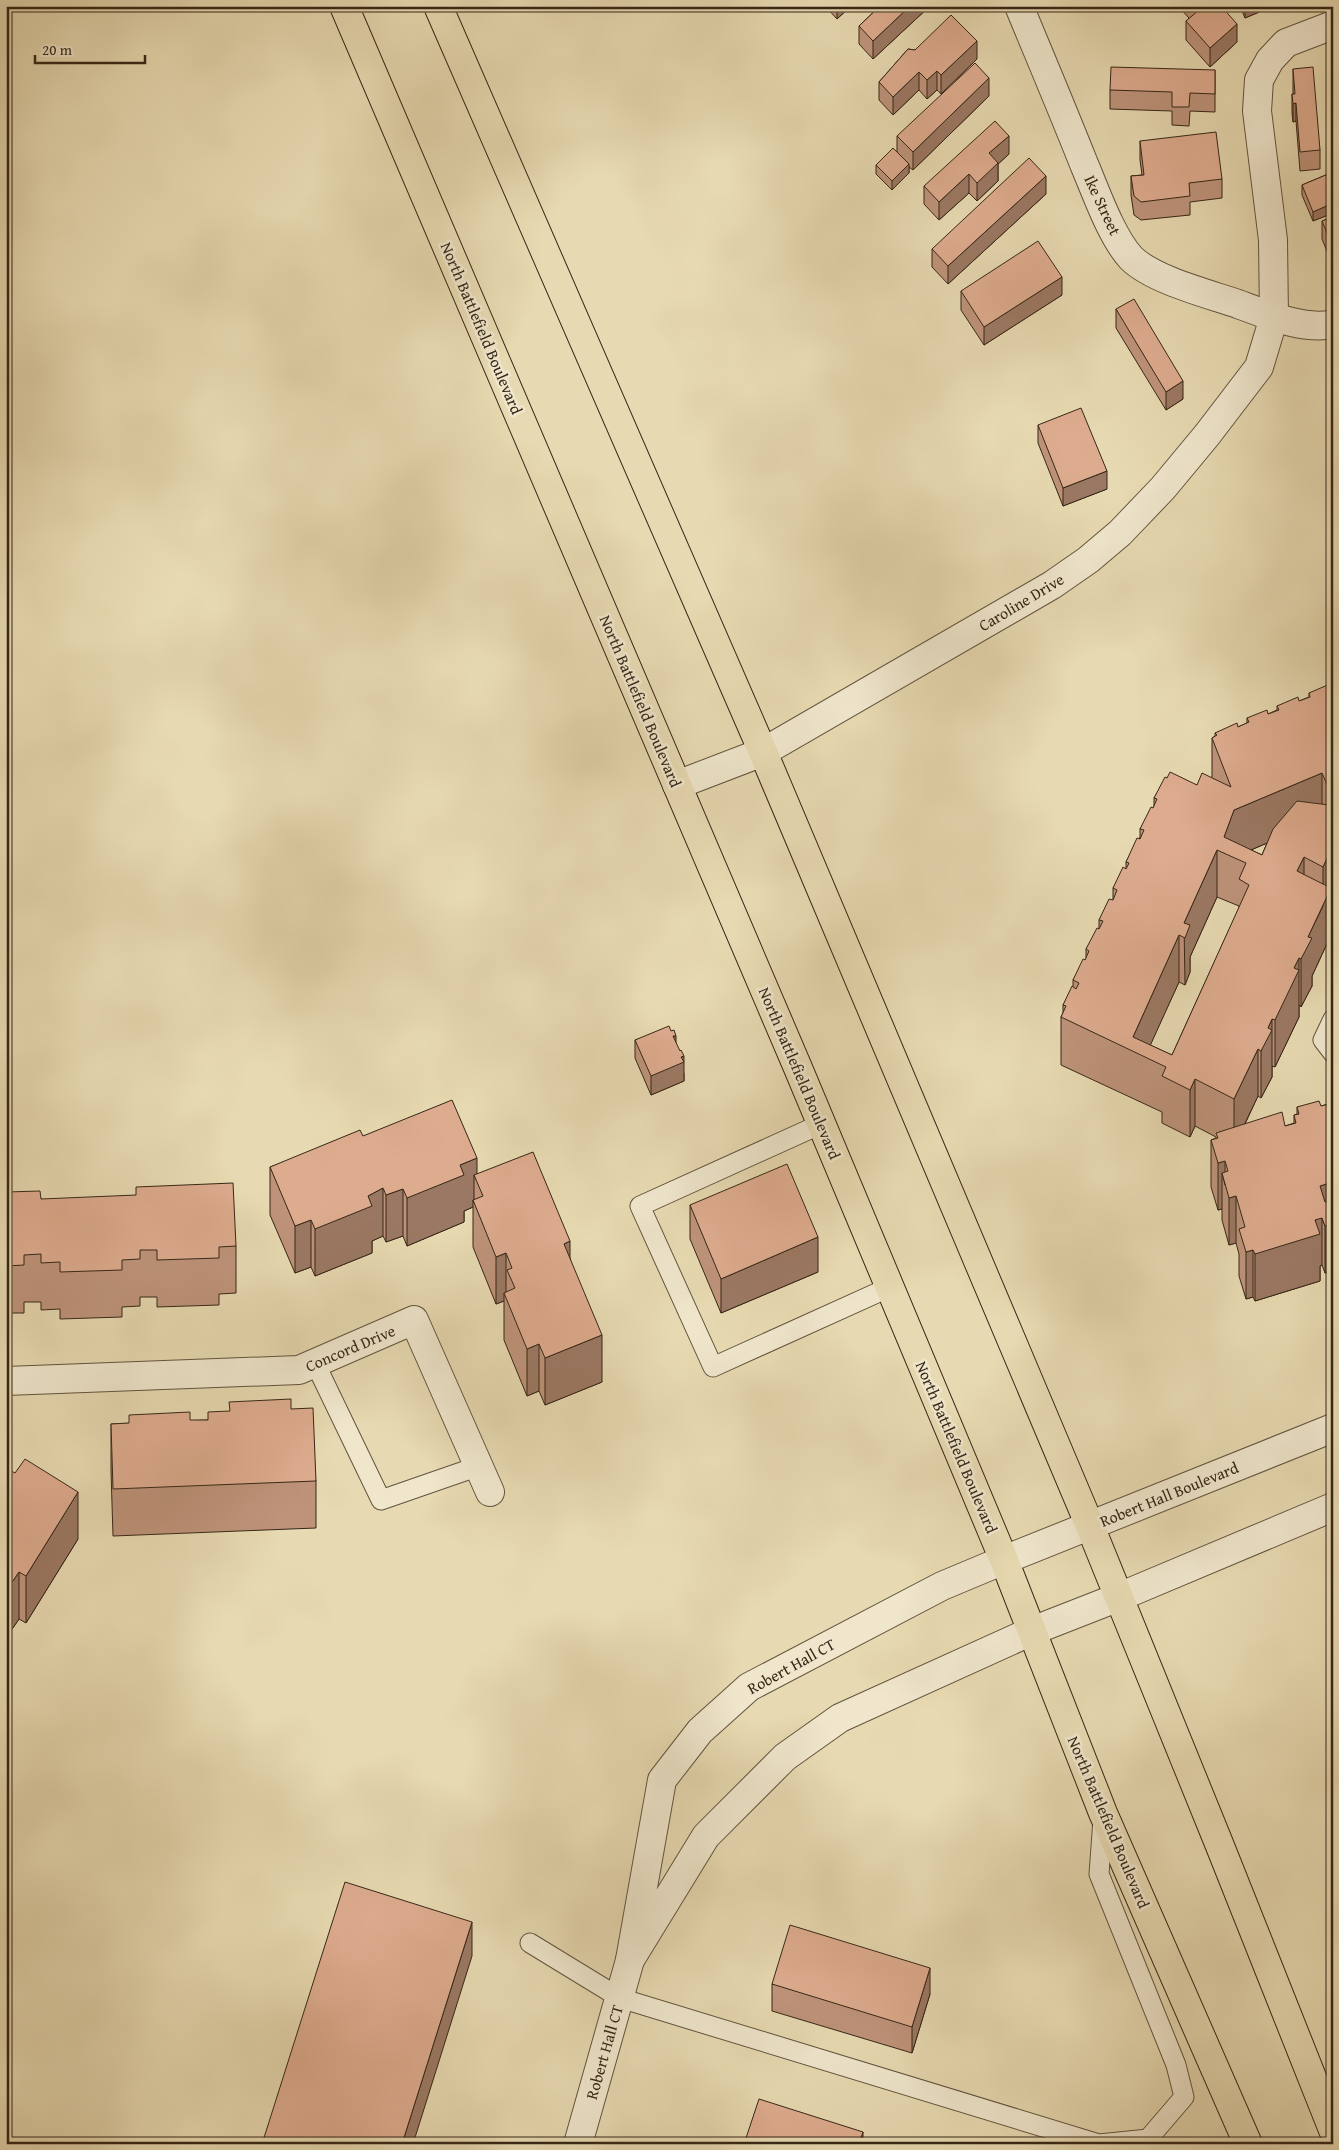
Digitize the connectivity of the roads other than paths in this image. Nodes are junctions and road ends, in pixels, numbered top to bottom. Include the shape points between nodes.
1 (344, 6) edge
2 (438, 6) edge
3 (1019, 6) edge
4 (1333, 25) edge
5 (1274, 317) junction
6 (1333, 324) edge
7 (763, 752) junction
8 (677, 785) junction
9 (1333, 1019) edge
10 (1333, 1053) edge
11 (821, 1124) junction
12 (890, 1286) junction
13 (315, 1363) junction
14 (6, 1381) edge
15 (1333, 1428) edge
16 (479, 1466) junction
17 (490, 1492) dead end
18 (1333, 1507) edge
19 (1090, 1526) junction
20 (1004, 1560) junction
21 (1119, 1598) junction
22 (1032, 1631) junction
23 (1104, 1813) junction
24 (530, 1943) dead end
25 (630, 1960) junction
26 (620, 1998) junction
27 (1333, 2130) edge
28 (578, 2144) edge
29 (1248, 2144) edge

1 - 8 main road, North Battlefield Boulevard
2 - 7 main road
3 - 5 street, Ike Street via 1102,208 1132,258 1146,269 1187,287
4 - 5 street via 1286,43 1270,60 1259,80 1256,112 1273,240
5 - 6 street, Ike Street via 1320,328
5 - 7 street, Caroline Drive via 1259,367 1163,488 1095,555 1052,585
7 - 8 street, Caroline Drive
7 - 19 main road
8 - 11 main road, North Battlefield Boulevard
9 - 10 lane via 1323,1040
11 - 12 main road, North Battlefield Boulevard
11 - 12 lane via 640,1206 713,1367
12 - 20 main road, North Battlefield Boulevard
13 - 14 street, Concord Drive via 299,1370
13 - 16 lane via 381,1500
13 - 16 street, Concord Drive via 414,1320
15 - 19 street, Robert Hall Boulevard
16 - 17 street, Concord Drive
18 - 21 street
19 - 20 street, Robert Hall Boulevard
19 - 21 main road
20 - 22 main road, North Battlefield Boulevard
20 - 25 street, Robert Hall CT via 942,1586 749,1687 700,1731 662,1780
21 - 22 street
21 - 27 main road
22 - 23 main road, North Battlefield Boulevard
22 - 25 street, Robert Hall CT via 840,1718 786,1757 706,1836
23 - 26 lane via 1099,1874 1176,2065 1184,2097 1148,2139 1099,2144
23 - 29 main road, North Battlefield Boulevard
24 - 26 lane
25 - 26 street, Robert Hall CT
26 - 28 street, Robert Hall CT

